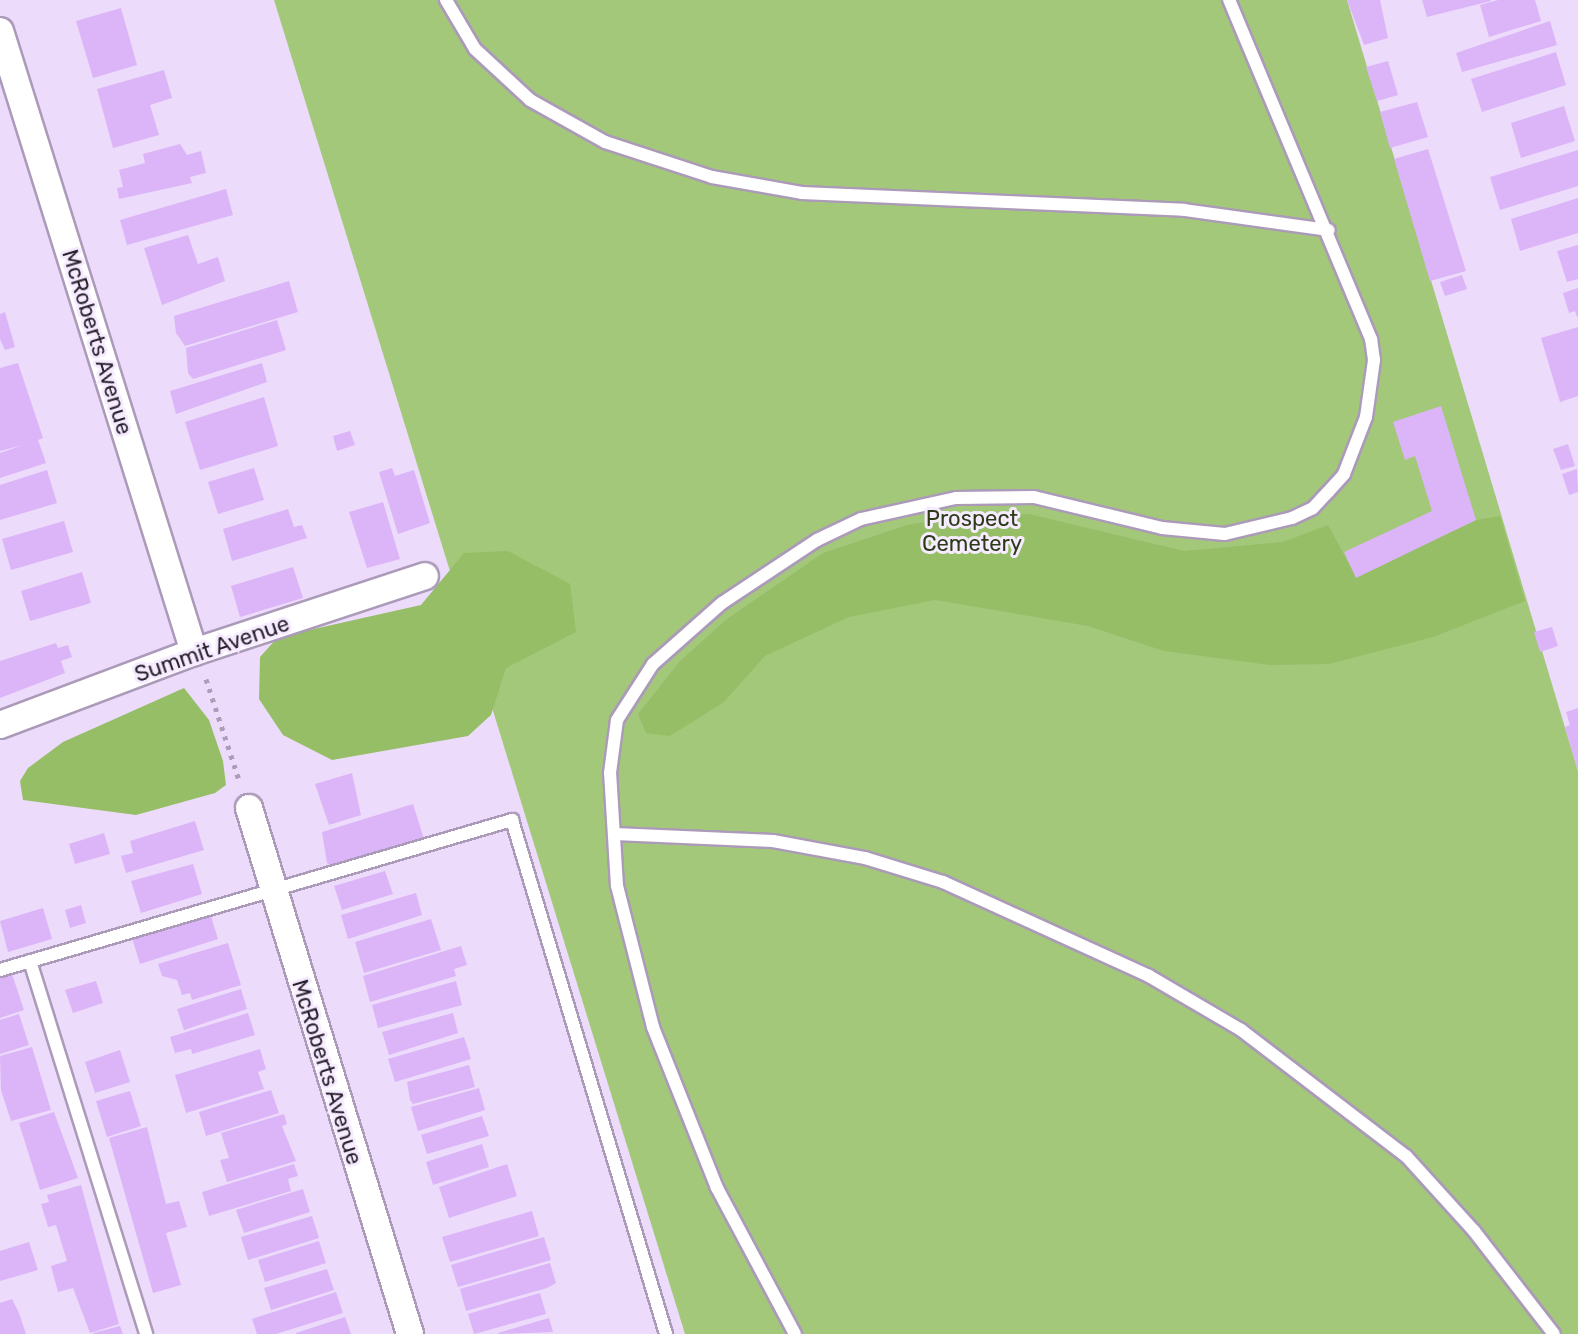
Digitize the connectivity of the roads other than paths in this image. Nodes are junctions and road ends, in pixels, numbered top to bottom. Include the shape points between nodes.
1 (446, 0) edge
2 (1229, 0) edge
3 (0, 31) edge
4 (1329, 230) junction
5 (425, 576) dead end
6 (199, 662) junction
7 (0, 725) edge
8 (244, 796) road end
9 (615, 834) junction
10 (272, 889) junction
11 (30, 961) junction
12 (0, 970) edge
13 (146, 1334) edge
14 (410, 1334) edge
15 (666, 1334) edge
16 (795, 1334) edge
17 (1554, 1334) edge

1 - 4 lane via 475,49 530,100 605,142 712,177 802,193 1184,210
2 - 4 lane
3 - 6 street, McRoberts Avenue
4 - 9 lane via 1371,339 1374,360 1356,447 1344,474 1313,508 1225,534 1162,528 1034,497 956,498 850,524 770,568 722,603 637,683 617,720 610,753
5 - 6 street, Summit Avenue
6 - 7 street, Summit Avenue
8 - 10 street, McRoberts Avenue
9 - 16 lane via 623,920 653,1027 717,1188
9 - 17 lane via 773,841 865,858 986,900 1149,976 1241,1030 1406,1156 1484,1242
10 - 11 lane
10 - 14 street, McRoberts Avenue
10 - 15 lane via 512,820
11 - 12 lane
11 - 13 lane

